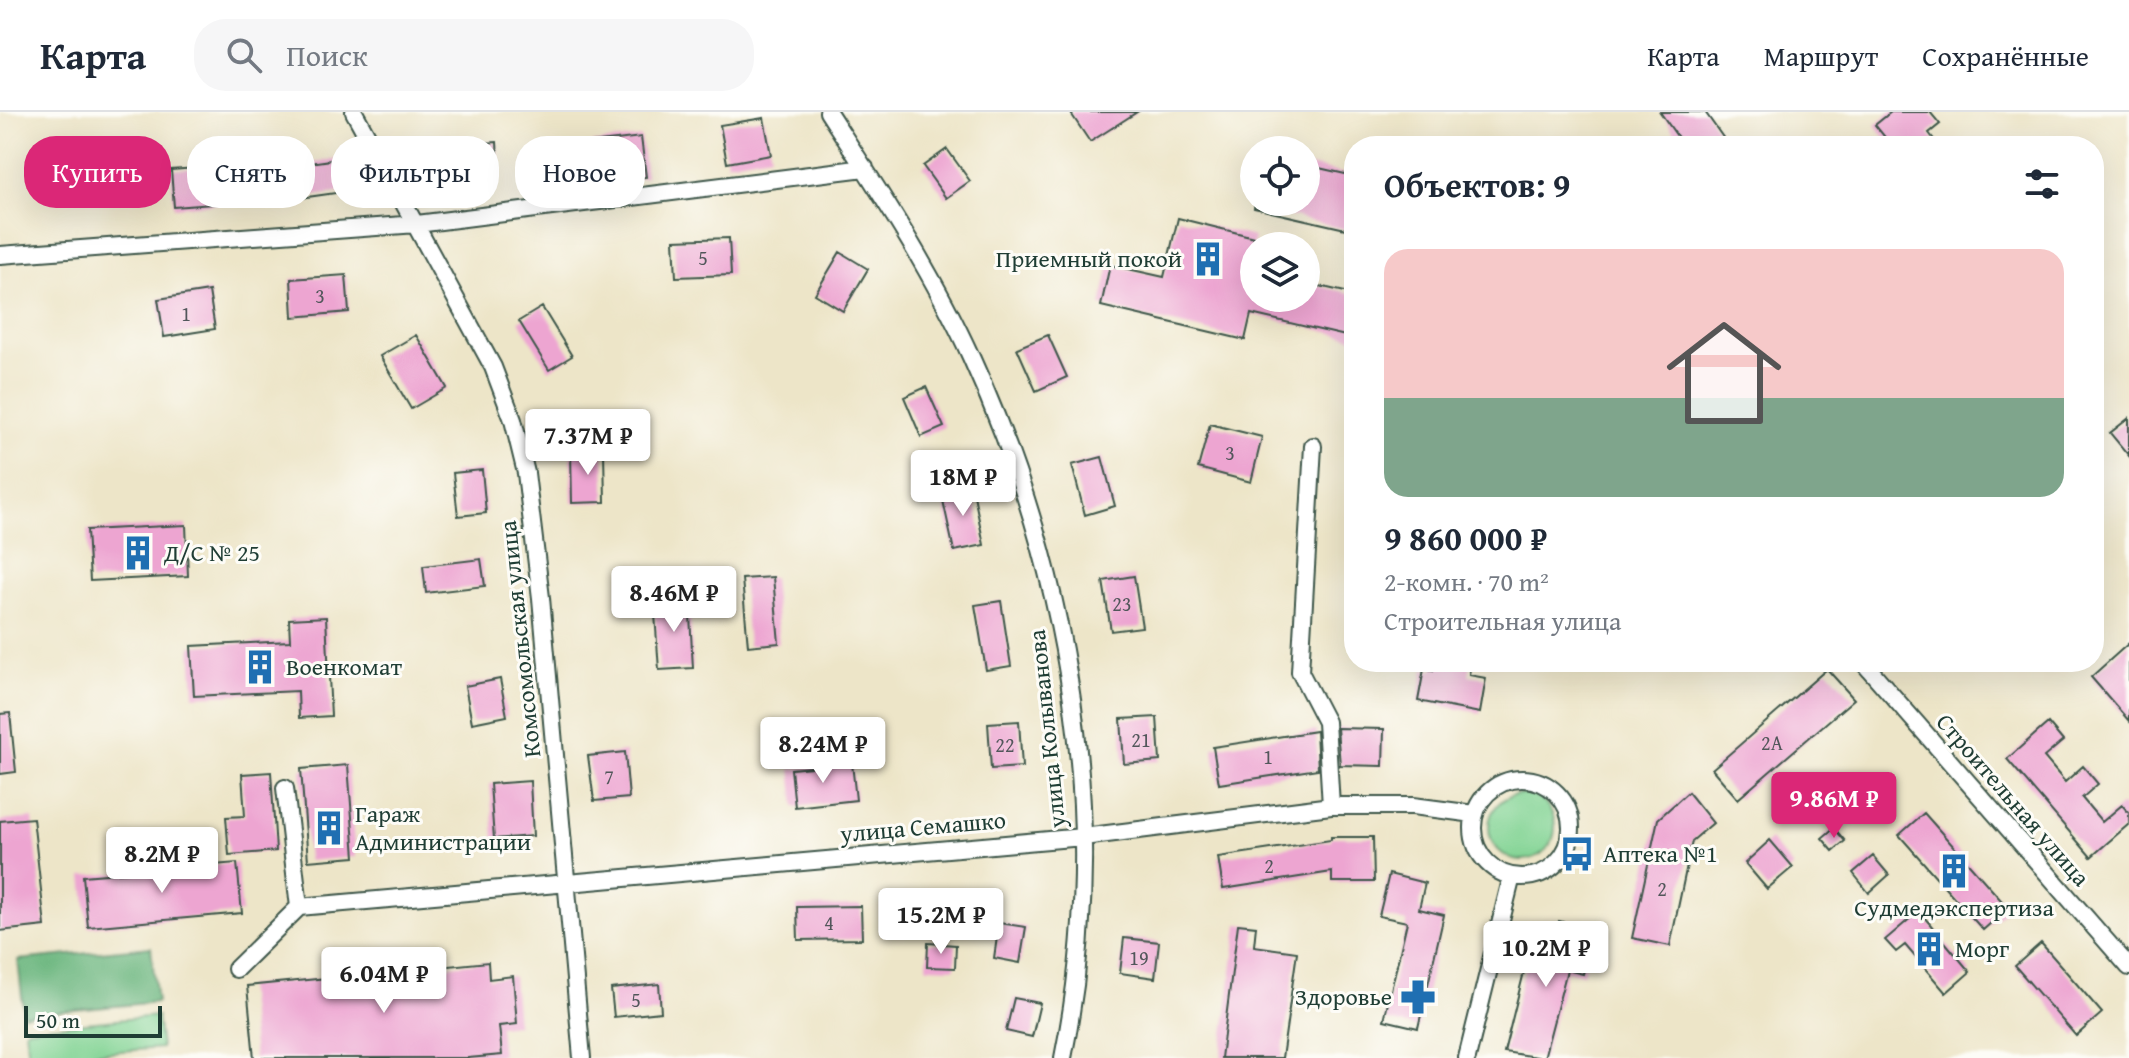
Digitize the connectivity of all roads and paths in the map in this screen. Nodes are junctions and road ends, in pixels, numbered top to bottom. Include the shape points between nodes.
1 (354, 112) edge
2 (828, 112) edge
3 (865, 168) junction
4 (417, 224) junction
5 (0, 255) edge
6 (1313, 446) dead end
7 (1872, 672) edge
8 (285, 788) dead end
9 (1331, 806) junction
10 (1474, 814) junction
11 (1083, 837) junction
12 (1512, 876) junction
13 (567, 883) junction
14 (299, 907) junction
15 (2129, 967) edge
16 (236, 969) dead end
17 (582, 1058) edge
18 (1063, 1058) edge
19 (1467, 1058) edge

1 - 4 street, Комсомольская улица
2 - 3 street, улица Колыванова
3 - 4 street
3 - 11 street, улица Колыванова via 970,355 1035,525 1059,618 1075,713
4 - 5 street
4 - 13 street, Комсомольская улица via 493,367 526,473
6 - 9 street via 1300,672 1326,722
7 - 15 street, Строительная улица
8 - 14 street
9 - 10 street, улица Семашко via 1413,806
9 - 11 street, улица Семашко
10 - 12 street via 1477,846 1485,860
10 - 12 street via 1493,788 1508,781 1540,782 1565,803 1571,834 1566,850 1544,872
11 - 13 street, улица Семашко
11 - 18 street, улица Колыванова via 1079,942
12 - 19 street
13 - 14 street, улица Семашко
13 - 17 street, Комсомольская улица
14 - 16 street

